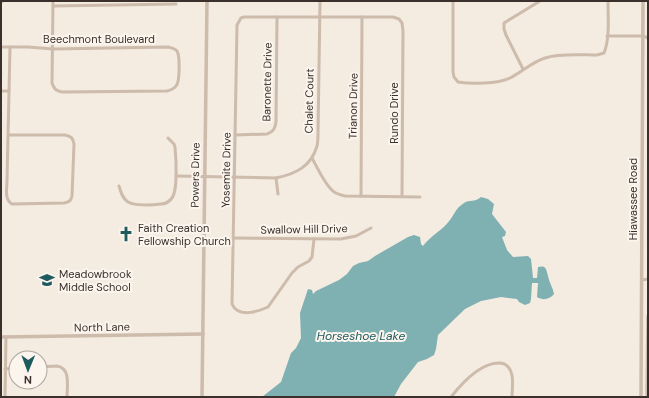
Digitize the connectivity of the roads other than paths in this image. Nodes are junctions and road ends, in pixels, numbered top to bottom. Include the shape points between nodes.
1 (53, 1) edge
2 (207, 1) edge
3 (320, 1) edge
4 (453, 1) edge
5 (540, 1) edge
6 (608, 1) edge
7 (643, 1) edge
8 (176, 4) dead end
9 (53, 6) junction
10 (320, 17) junction
11 (362, 17) junction
12 (277, 18) junction
13 (648, 34) edge
14 (608, 36) junction
15 (643, 36) junction
16 (648, 38) edge
17 (1, 47) edge
18 (10, 47) junction
19 (53, 49) junction
20 (523, 69) junction
21 (1, 91) edge
22 (9, 91) junction
23 (643, 114) junction
24 (648, 114) edge
25 (8, 135) junction
26 (236, 135) junction
27 (168, 138) dead end
28 (312, 158) junction
29 (176, 176) junction
30 (204, 177) junction
31 (235, 177) junction
32 (276, 178) junction
33 (1, 181) edge
34 (6, 181) junction
35 (119, 186) dead end
36 (278, 194) dead end
37 (361, 196) junction
38 (402, 196) junction
39 (420, 197) dead end
40 (371, 228) dead end
41 (234, 238) junction
42 (314, 239) junction
43 (648, 279) edge
44 (642, 280) junction
45 (648, 316) edge
46 (641, 328) junction
47 (648, 328) edge
48 (203, 334) junction
49 (6, 337) junction
50 (1, 338) edge
51 (48, 367) edge
52 (5, 369) junction
53 (8, 369) edge
54 (5, 397) edge
55 (67, 397) edge
56 (202, 397) edge
57 (451, 397) edge
58 (512, 397) edge
59 (641, 397) edge
60 (647, 397) edge

1 - 9 street
2 - 30 street, Powers Drive
3 - 10 street, Chalet Court
4 - 20 street via 453,72 458,82 503,81
5 - 20 street via 504,23 506,35
6 - 14 street
7 - 15 street, Hiawassee Road
8 - 9 street
9 - 19 street
10 - 11 street
10 - 12 street
10 - 28 street, Chalet Court via 318,133
11 - 37 street, Trianon Drive
11 - 38 street, Rundo Drive via 393,17 402,23
12 - 26 street, Baronette Drive via 275,128 267,134
12 - 26 street, Yosemite Drive via 244,17 237,24
13 - 15 street
14 - 15 street
14 - 20 street via 604,53 553,56 543,58
15 - 16 street
15 - 23 street, Hiawassee Road
17 - 18 street, Beechmont Boulevard
18 - 19 street, Beechmont Boulevard
18 - 22 street
19 - 19 street, Beechmont Boulevard via 52,83 57,91 167,91 177,86 179,56 178,52 168,47
21 - 22 street
22 - 25 street
23 - 24 street
23 - 44 street, Hiawassee Road
25 - 34 street
25 - 34 street via 65,135 73,140 71,200 12,204 7,198
26 - 31 street, Yosemite Drive
27 - 29 street via 175,147
28 - 32 street via 301,170
28 - 37 street via 333,192 345,196
29 - 30 street
29 - 35 street via 175,193 168,202 162,204 138,205 129,202 124,199
30 - 31 street
30 - 48 street, Powers Drive
31 - 32 street
31 - 41 street, Yosemite Drive
32 - 36 street
33 - 34 street
37 - 38 street
38 - 39 street
40 - 42 street, Swallow Hill Drive via 356,236 341,239
41 - 42 street, Swallow Hill Drive
41 - 42 street, Yosemite Drive via 232,304 240,313 268,307 292,273 312,257
43 - 44 street
44 - 46 street, Hiawassee Road
45 - 47 street
46 - 47 street
46 - 59 street, Hiawassee Road
47 - 60 street
48 - 49 street, North Lane
48 - 56 street, Powers Drive
49 - 50 street, North Lane
49 - 52 street
51 - 55 street via 57,366 66,371
52 - 53 street
52 - 54 street
57 - 58 street via 467,379 488,366 502,363 511,370

